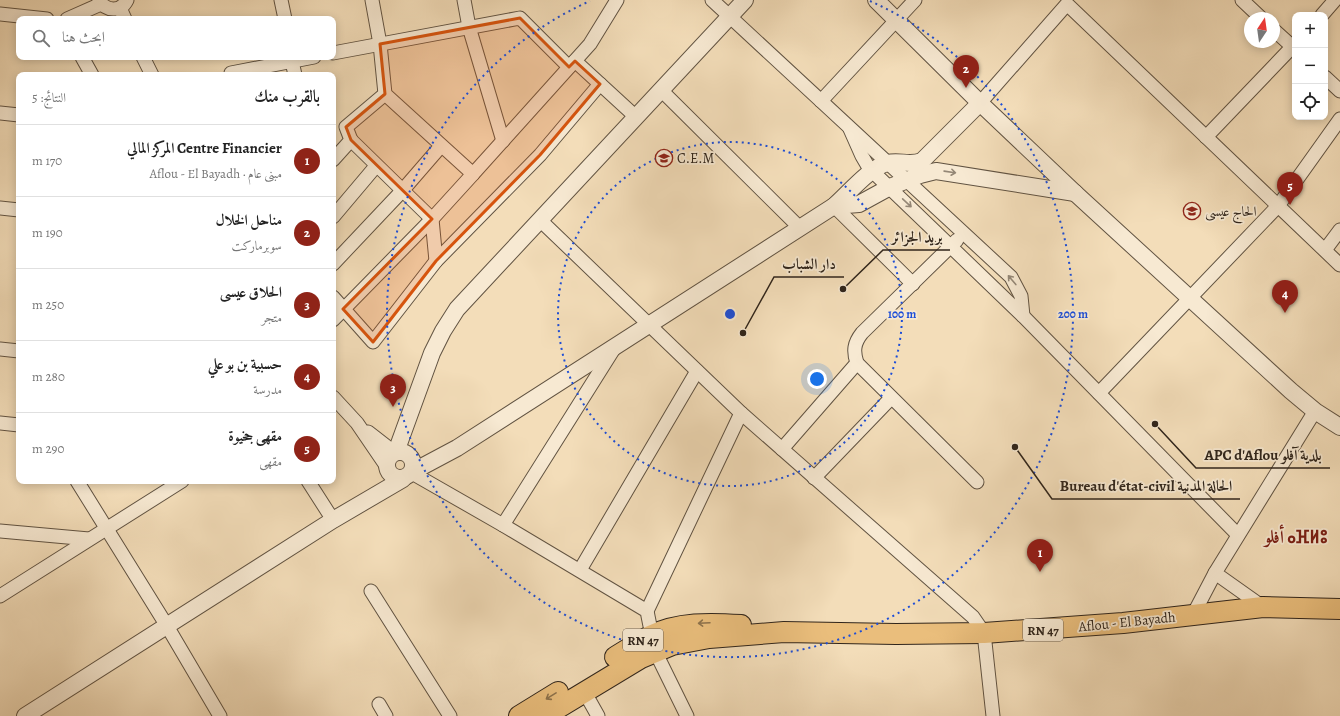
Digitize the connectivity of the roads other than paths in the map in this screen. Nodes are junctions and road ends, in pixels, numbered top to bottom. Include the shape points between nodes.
1 (281, 0) edge
2 (372, 0) edge
3 (464, 0) edge
4 (617, 0) edge
5 (712, 0) edge
6 (745, 0) edge
7 (876, 0) edge
8 (915, 0) edge
9 (1242, 0) edge
10 (1335, 0) edge
11 (100, 2) edge
12 (1065, 2) edge
13 (124, 9) edge
14 (1255, 12) edge
15 (1325, 12) edge
16 (0, 14) edge
17 (19, 16) edge
18 (73, 16) edge
19 (284, 16) edge
20 (729, 17) junction
21 (897, 19) junction
22 (469, 28) junction
23 (1280, 35) edge
24 (380, 44) junction
25 (1292, 45) edge
26 (1293, 48) edge
27 (336, 52) edge
28 (84, 60) edge
29 (144, 60) edge
30 (288, 60) edge
31 (292, 60) edge
32 (572, 64) junction
33 (90, 72) edge
34 (150, 72) edge
35 (235, 72) edge
36 (294, 72) edge
37 (1328, 80) edge
38 (600, 84) junction
39 (661, 90) junction
40 (1340, 91) edge
41 (385, 94) junction
42 (821, 101) junction
43 (980, 103) junction
44 (0, 113) edge
45 (16, 115) edge
46 (636, 117) junction
47 (1340, 119) edge
48 (850, 129) junction
49 (1206, 137) junction
50 (351, 140) junction
51 (503, 141) junction
52 (441, 146) junction
53 (336, 157) edge
54 (887, 163) junction
55 (1046, 164) junction
56 (376, 166) junction
57 (873, 171) junction
58 (473, 174) junction
59 (907, 180) junction
60 (1033, 186) junction
61 (890, 187) junction
62 (402, 191) junction
63 (1075, 193) junction
64 (834, 206) junction
65 (1278, 206) junction
66 (0, 208) edge
67 (16, 210) edge
68 (336, 213) edge
69 (432, 219) junction
70 (540, 220) junction
71 (800, 228) junction
72 (1340, 230) edge
73 (964, 234) junction
74 (952, 246) junction
75 (1324, 250) junction
76 (336, 261) edge
77 (436, 262) junction
78 (1340, 265) edge
79 (913, 284) junction
80 (1189, 298) junction
81 (336, 301) edge
82 (343, 309) junction
83 (1023, 316) junction
84 (336, 317) edge
85 (647, 325) junction
86 (617, 344) junction
87 (0, 349) edge
88 (16, 351) edge
89 (857, 363) junction
90 (697, 371) junction
91 (1099, 393) junction
92 (891, 398) junction
93 (336, 400) edge
94 (1315, 411) junction
95 (741, 413) junction
96 (0, 423) edge
97 (357, 423) junction
98 (16, 425) edge
99 (1340, 427) edge
100 (457, 448) junction
101 (782, 449) junction
102 (402, 453) junction
103 (387, 468) junction
104 (409, 474) junction
105 (814, 478) junction
106 (977, 482) dead end
107 (79, 484) edge
108 (177, 484) edge
109 (310, 484) edge
110 (354, 509) junction
111 (333, 520) junction
112 (503, 525) junction
113 (107, 530) junction
114 (0, 531) edge
115 (1238, 535) junction
116 (89, 539) junction
117 (580, 570) junction
118 (1215, 573) junction
119 (371, 591) dead end
120 (0, 596) edge
121 (1263, 607) junction
122 (1340, 609) edge
123 (1301, 610) junction
124 (647, 611) junction
125 (1193, 615) junction
126 (1340, 623) edge
127 (167, 626) junction
128 (984, 633) junction
129 (653, 644) junction
130 (584, 691) junction
131 (379, 704) dead end
132 (25, 716) edge
133 (220, 716) edge
134 (386, 716) edge
135 (450, 716) edge
136 (519, 716) edge
137 (545, 716) edge
138 (598, 716) edge
139 (687, 716) edge
140 (993, 716) edge

1 - 19 street
2 - 24 street
3 - 22 street
4 - 32 street via 590,44
5 - 20 street
6 - 20 street
7 - 21 street
8 - 21 street
9 - 14 street
10 - 15 street
11 - 13 street via 110,9
11 - 18 street
12 - 43 street
12 - 49 street
16 - 17 street
20 - 39 street
20 - 42 street
21 - 42 street
21 - 43 street
22 - 24 street
22 - 32 street via 520,18
22 - 51 street
23 - 25 street
24 - 27 street
24 - 41 street
26 - 49 street
28 - 33 street
29 - 34 street
30 - 35 street
31 - 36 street
32 - 38 street
32 - 51 street
37 - 40 street
38 - 46 street
38 - 77 street via 540,155
39 - 46 street
39 - 71 street
41 - 50 street via 346,127
41 - 52 street
42 - 48 street
43 - 54 street via 922,161 910,164
43 - 55 street
44 - 45 street
46 - 70 street
47 - 65 street
48 - 54 street
48 - 57 street via 864,160
49 - 65 street
50 - 53 street
50 - 56 street
51 - 58 street
52 - 58 street
52 - 62 street
54 - 57 street
54 - 59 street
55 - 60 street
55 - 63 street
56 - 62 street
56 - 68 street
57 - 61 street
57 - 64 street
58 - 69 street
59 -> 60 street via 928,172 945,171
59 - 61 street
59 - 73 street
60 - 63 street
61 - 64 street via 859,204
61 -> 74 street
62 - 69 street
62 - 76 street
63 - 80 street
64 - 71 street
64 - 79 street
65 - 75 street
65 - 80 street
66 - 67 street
69 - 77 street
69 - 82 street
70 - 85 street
70 - 102 street via 458,309 443,331 432,353 405,427
71 - 85 street
72 - 75 street
73 - 74 street
83 -> 73 street via 1021,296 1014,282
74 - 79 street
74 - 83 street
75 - 78 street
77 - 82 street via 373,342
79 - 89 street via 858,338 854,350
80 - 91 street
80 - 94 street
81 - 82 street
82 - 84 street
83 - 91 street
85 - 86 street
85 - 90 street
86 - 100 street
86 - 112 street
87 - 88 street
89 - 92 street
89 - 101 street
90 - 95 street
90 - 117 street
91 - 115 street
92 - 105 street
92 - 106 street
93 - 97 street
94 - 99 street
94 - 115 street
95 - 101 street
95 - 124 street
96 - 98 street
97 - 102 street
97 - 103 street
100 - 102 street via 426,456
100 - 104 street
101 - 105 street
102 - 103 street via 388,460
102 - 104 street via 413,460
103 - 104 street via 392,476
103 - 110 street
104 - 110 street
104 - 112 street
105 - 128 street via 968,612
107 - 113 street
108 - 113 street
109 - 111 street
110 - 111 street
111 - 127 street
112 - 117 street
113 - 116 street
113 - 127 street
114 - 116 street
115 - 118 street
116 - 120 street
117 - 124 street
118 - 121 street
118 - 125 street
119 - 135 street
121 - 123 main road, Aflou - El Bayadh / RN 47
121 - 125 main road, Aflou - El Bayadh / RN 47
122 - 123 main road, Aflou - El Bayadh / RN 47
123 - 126 main road, Aflou - El Bayadh / RN 47
124 - 129 street
125 - 128 main road, Aflou - El Bayadh / RN 47 via 1054,629
127 - 132 street
127 - 133 street
128 - 129 main road, Aflou - El Bayadh / RN 47 via 784,632
128 - 140 street
129 - 130 main road, Aflou - El Bayadh / RN 47 via 627,665
129 -> 136 main road, Aflou - El Bayadh / RN 47
129 - 139 street
130 - 137 main road, Aflou - El Bayadh / RN 47
130 - 138 street
131 - 134 street

